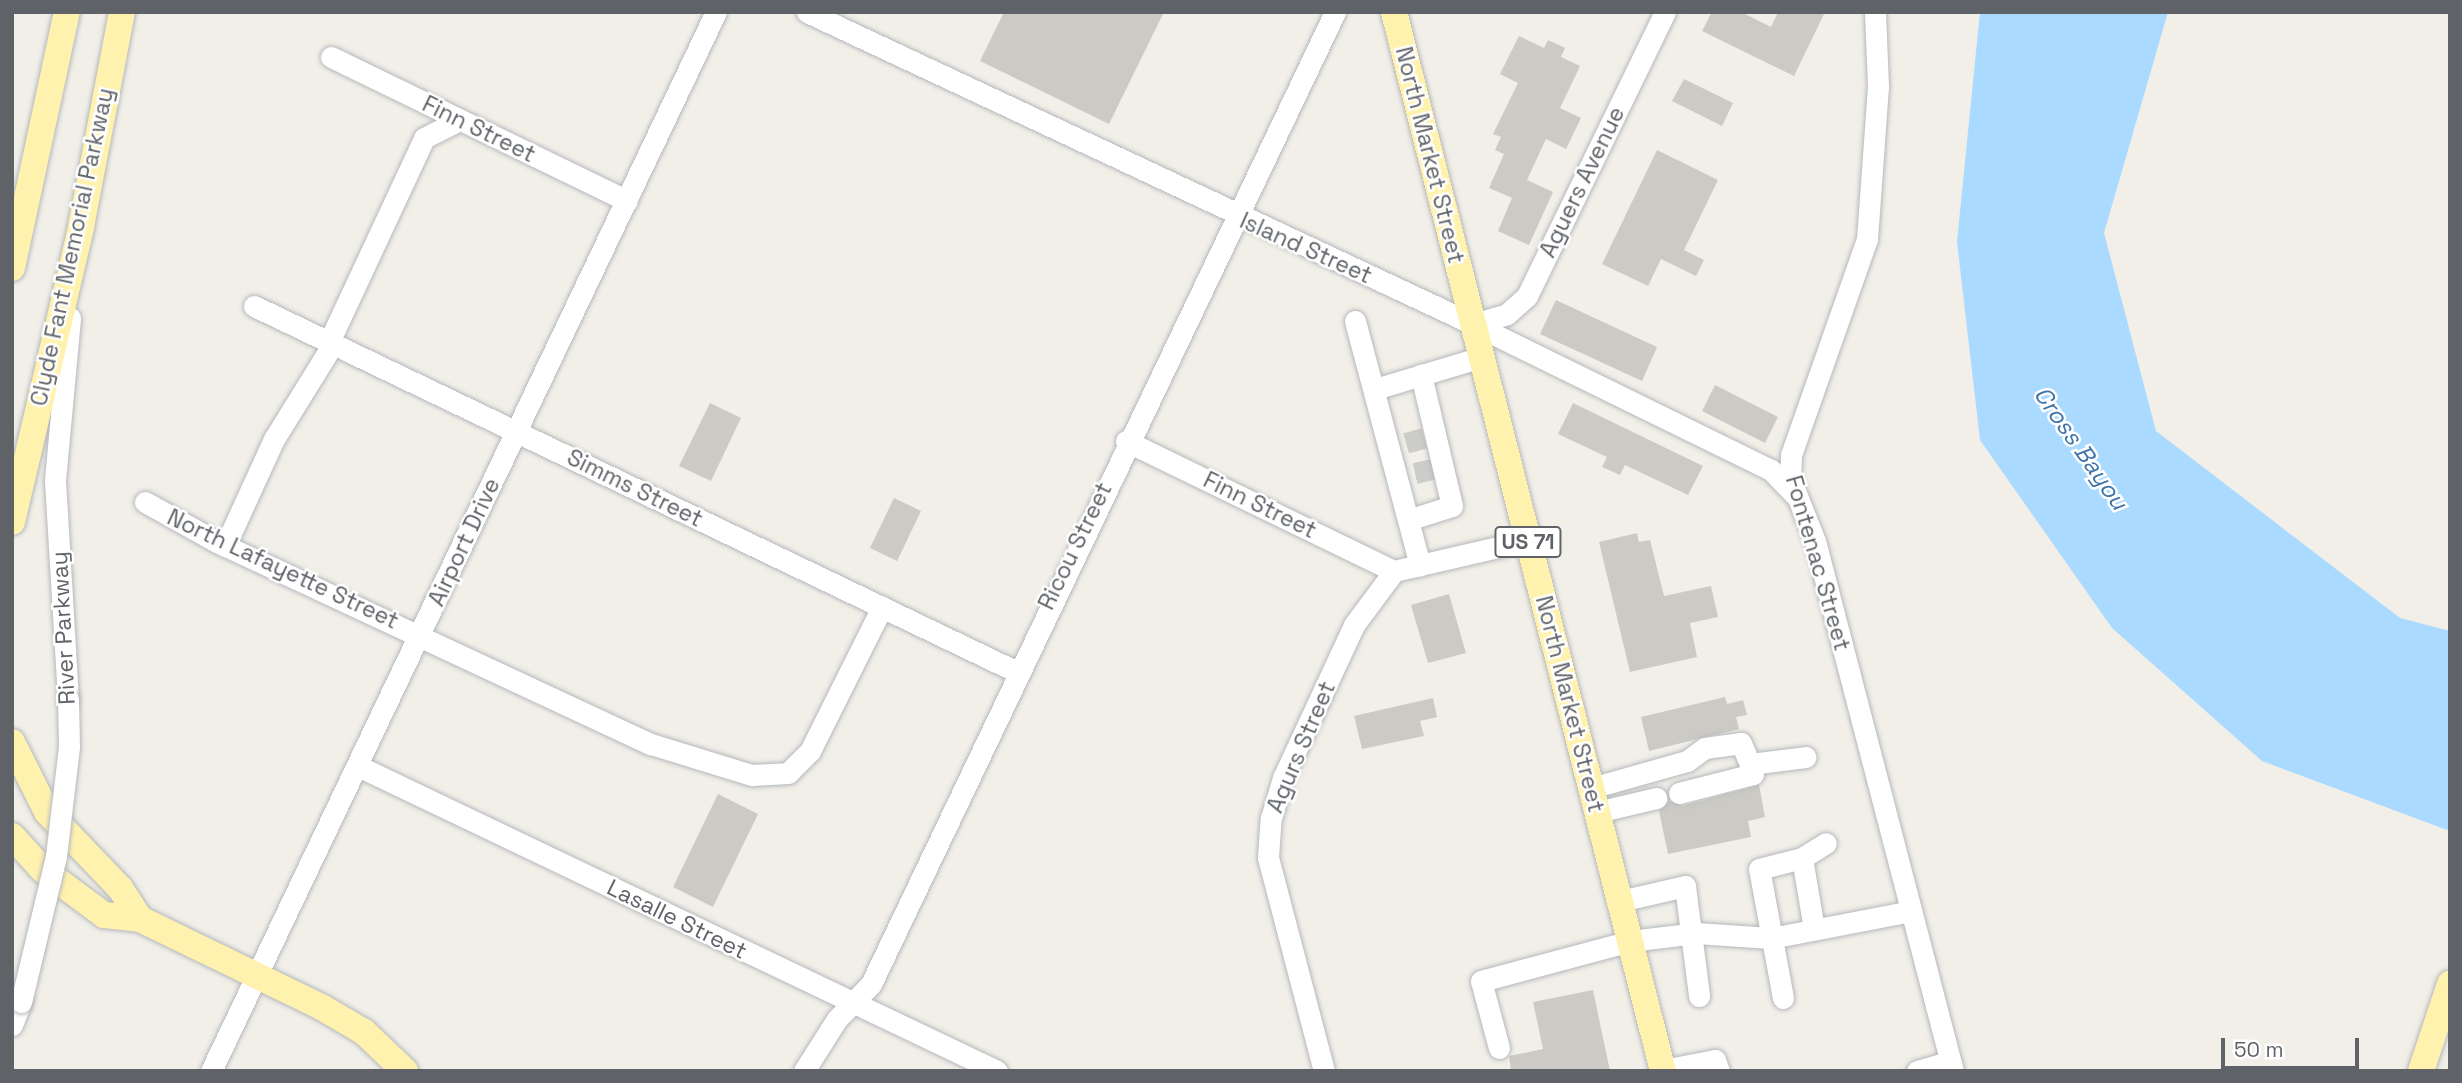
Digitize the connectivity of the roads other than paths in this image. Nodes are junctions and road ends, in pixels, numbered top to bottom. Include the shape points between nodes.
1 (67, 12) edge
2 (122, 12) edge
3 (716, 12) edge
4 (807, 12) edge
5 (1335, 12) edge
6 (1394, 12) edge
7 (1665, 12) edge
8 (1875, 12) edge
9 (331, 57) dead end
10 (459, 120) junction
11 (627, 201) junction
12 (1236, 216) junction
13 (81, 226) junction
14 (12, 268) edge
15 (254, 306) dead end
16 (1355, 321) dead end
17 (1473, 324) junction
18 (331, 343) junction
19 (1482, 357) junction
20 (1421, 375) junction
21 (1375, 389) junction
22 (517, 431) junction
23 (1126, 441) junction
24 (1414, 441) junction
25 (1422, 471) junction
26 (1796, 496) junction
27 (145, 502) dead end
28 (1408, 520) junction
29 (12, 522) edge
30 (1528, 540) junction
31 (225, 546) junction
32 (1420, 566) junction
33 (1394, 571) junction
34 (882, 607) junction
35 (421, 634) junction
36 (1016, 671) junction
37 (12, 743) edge
38 (1807, 757) dead end
39 (1750, 764) junction
40 (358, 766) junction
41 (1679, 793) dead end
42 (1656, 798) dead end
43 (1594, 800) junction
44 (12, 836) edge
45 (1826, 843) dead end
46 (1802, 858) junction
47 (1620, 901) junction
48 (1911, 911) junction
49 (140, 919) junction
50 (1814, 929) junction
51 (1696, 933) junction
52 (1771, 938) junction
53 (1630, 941) junction
54 (257, 975) junction
55 (2450, 984) edge
56 (1699, 996) dead end
57 (1783, 998) dead end
58 (856, 1004) junction
59 (12, 1025) edge
60 (1499, 1048) dead end
61 (1952, 1066) edge
62 (982, 1068) edge
63 (211, 1071) edge
64 (405, 1071) edge
65 (804, 1071) edge
66 (1324, 1071) edge
67 (1663, 1071) edge
68 (1719, 1071) edge
69 (1917, 1071) edge
70 (2421, 1071) edge

1 - 14 main road
2 - 13 main road, Clyde Fant Memorial Parkway
3 - 11 street, Airport Drive
4 - 12 street, Island Street
5 - 12 street, Ricou Street
6 - 17 main road, North Market Street / US 71
7 - 17 street, Aguers Avenue via 1527,296 1507,314
8 - 26 street, Fontenac Street via 1878,86 1867,239 1791,455
9 - 10 street, Finn Street
10 - 11 street, Finn Street
10 - 18 street via 424,138
11 - 22 street, Airport Drive
12 - 17 street, Island Street
12 - 23 street, Ricou Street
13 - 29 main road, Clyde Fant Memorial Parkway
13 - 59 street, River Parkway, bridge via 55,480 69,747 56,856
15 - 18 street, Simms Street
16 - 21 street
17 - 19 main road, North Market Street / US 71
17 - 26 street, Island Street via 1771,470
18 - 22 street, Simms Street
18 - 31 street via 280,427
19 - 20 street
19 - 30 main road, North Market Street / US 71
20 - 21 street
20 - 24 street
21 - 24 street
22 - 34 street, Simms Street
22 - 35 street, Airport Drive
23 - 33 street, Finn Street
23 - 36 street, Ricou Street
24 - 25 street
24 - 25 street
25 - 28 street
25 - 28 street via 1452,506
26 - 48 street, Fontenac Street via 1815,541
27 - 31 street, North Lafayette Street
28 - 32 street
30 - 32 street
30 - 43 main road, North Market Street / US 71
31 - 35 street, North Lafayette Street
32 - 33 street
33 - 66 street, Agurs Street via 1354,625 1270,818 1272,880
34 - 35 street, North Lafayette Street via 810,751 788,773 717,768 651,744
34 - 36 street, Simms Street
35 - 40 street, Airport Drive
36 - 58 street, Ricou Street via 871,984
37 - 49 main road via 47,812 120,888
38 - 39 street
39 - 41 street via 1753,774
39 - 43 street via 1741,743 1704,748 1687,761
40 - 54 street, Airport Drive
40 - 58 street, Lasalle Street
42 - 43 street
43 - 47 main road, North Market Street / US 71
44 - 49 main road via 74,896 104,915
45 - 46 street
46 - 50 street
46 - 52 street via 1759,869
47 - 51 street via 1685,886
47 - 53 main road, North Market Street / US 71
48 - 50 street
48 - 61 street, Fontenac Street
49 - 54 main road
50 - 52 street
51 - 52 street
51 - 53 street
51 - 56 street
52 - 57 street
53 - 60 street via 1480,981
53 - 67 main road, North Market Street / US 71
54 - 63 street, Airport Drive
54 - 64 main road via 364,1032
55 - 70 main road
58 - 62 street, Lasalle Street
58 - 65 street, Ricou Street via 837,1019
61 - 69 street
67 - 68 street via 1715,1060

